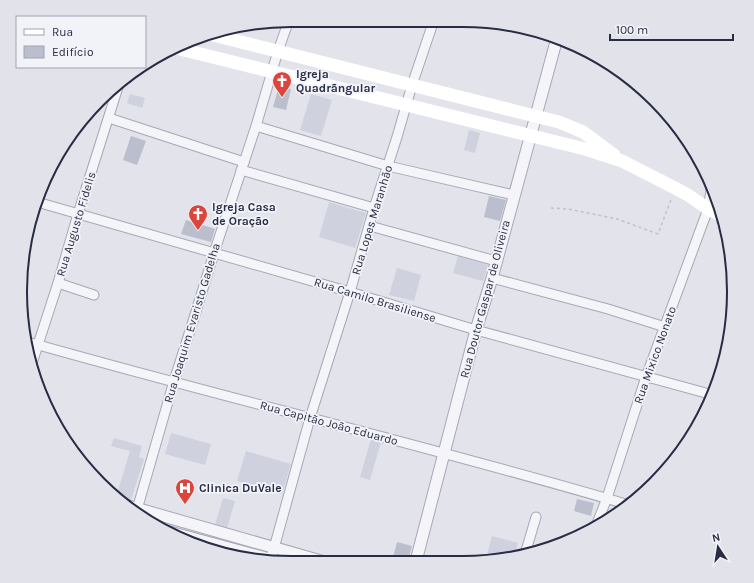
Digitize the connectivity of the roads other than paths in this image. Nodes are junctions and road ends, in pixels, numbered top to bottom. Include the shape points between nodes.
1 (286, 27) edge
2 (432, 27) edge
3 (220, 37) edge
4 (555, 44) edge
5 (184, 50) edge
6 (278, 51) junction
7 (272, 72) junction
8 (412, 86) junction
9 (116, 94) edge
10 (406, 105) junction
11 (535, 116) junction
12 (109, 118) junction
13 (256, 126) junction
14 (530, 135) junction
15 (622, 161) junction
16 (242, 166) junction
17 (388, 166) junction
18 (514, 195) junction
19 (710, 198) edge
20 (42, 203) edge
21 (374, 208) junction
22 (708, 209) junction
23 (715, 212) edge
24 (78, 214) junction
25 (370, 226) junction
26 (214, 253) junction
27 (496, 260) junction
28 (492, 278) junction
29 (58, 283) junction
30 (350, 292) junction
31 (94, 295) dead end
32 (665, 327) junction
33 (476, 330) junction
34 (33, 344) edge
35 (646, 378) junction
36 (174, 381) junction
37 (707, 393) edge
38 (310, 418) junction
39 (444, 453) junction
40 (607, 498) junction
41 (622, 503) edge
42 (137, 506) edge
43 (148, 513) edge
44 (536, 517) dead end
45 (599, 518) edge
46 (204, 541) edge
47 (274, 548) junction
48 (527, 548) edge
49 (241, 551) edge
50 (274, 555) edge
51 (303, 556) edge
52 (417, 556) edge

1 - 6 street, Rua Joaquim Evaristo Gadelha
2 - 8 street, Rua Lopes Maranhão
3 - 6 main road
4 - 11 street, Rua Doutor Gaspar de Oliveira
5 - 7 main road
6 - 7 street, Rua Joaquim Evaristo Gadelha
6 - 8 main road
7 - 10 main road
7 - 13 street, Rua Joaquim Evaristo Gadelha
8 - 10 street, Rua Lopes Maranhão
8 - 11 main road
9 - 12 street, Rua Augusto Fidelis
10 - 14 main road
10 - 17 street, Rua Lopes Maranhão
11 - 14 street, Rua Doutor Gaspar de Oliveira
11 - 15 main road via 583,132
12 - 16 street
12 - 24 street, Rua Augusto Fidelis
13 - 16 street, Rua Joaquim Evaristo Gadelha
13 - 17 street
14 - 15 main road
14 - 18 street, Rua Doutor Gaspar de Oliveira
15 - 22 main road via 688,195
16 - 21 street
16 - 26 street, Rua Joaquim Evaristo Gadelha
17 - 18 street
17 - 21 street, Rua Lopes Maranhão
18 - 27 street, Rua Doutor Gaspar de Oliveira
19 - 22 street, Rua Mixico Nonato
20 - 24 street, Rua Camilo Brasiliense
21 - 25 street, Rua Lopes Maranhão
22 - 23 main road
22 - 32 street, Rua Mixico Nonato
24 - 26 street, Rua Camilo Brasiliense
24 - 29 street, Rua Augusto Fidelis
25 - 27 street
25 - 30 street, Rua Lopes Maranhão
26 - 30 street, Rua Camilo Brasiliense
26 - 36 street, Rua Joaquim Evaristo Gadelha
27 - 28 street, Rua Doutor Gaspar de Oliveira
28 - 32 street
28 - 33 street, Rua Doutor Gaspar de Oliveira
29 - 31 street
29 - 34 street, Rua Augusto Fidelis
30 - 33 street, Rua Camilo Brasiliense
30 - 38 street, Rua Lopes Maranhão
32 - 35 street, Rua Mixico Nonato
33 - 35 street, Rua Camilo Brasiliense
33 - 39 street, Rua Doutor Gaspar de Oliveira
34 - 36 street, Rua Capitão João Eduardo
35 - 37 street, Rua Camilo Brasiliense
35 - 40 street, Rua Mixico Nonato
36 - 38 street, Rua Capitão João Eduardo
36 - 42 street, Rua Joaquim Evaristo Gadelha
38 - 39 street, Rua Capitão João Eduardo
38 - 47 street, Rua Lopes Maranhão
39 - 40 street, Rua Capitão João Eduardo
39 - 52 street, Rua Doutor Gaspar de Oliveira
40 - 41 street, Rua Capitão João Eduardo
40 - 45 street, Rua Mixico Nonato
43 - 47 street
44 - 48 street
46 - 49 street
47 - 50 street, Rua Lopes Maranhão
47 - 51 street

